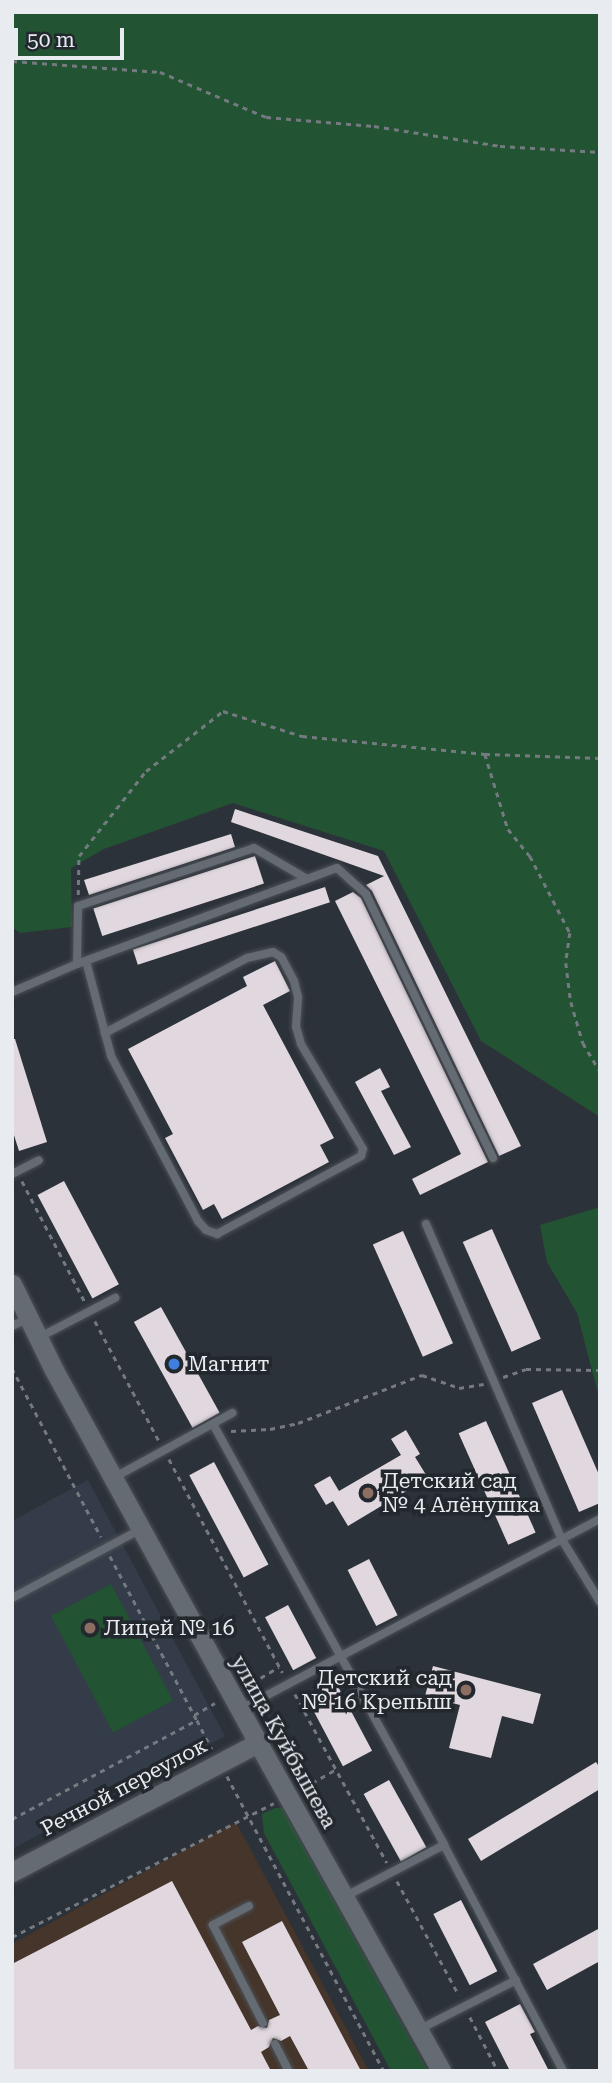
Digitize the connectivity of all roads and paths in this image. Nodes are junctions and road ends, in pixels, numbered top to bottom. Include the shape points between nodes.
1 (12, 61) edge
2 (600, 152) edge
3 (485, 754) junction
4 (600, 758) edge
5 (307, 879) junction
6 (78, 906) junction
7 (86, 961) junction
8 (77, 964) junction
9 (12, 992) edge
10 (105, 1033) junction
11 (600, 1071) edge
12 (493, 1158) dead end
13 (39, 1160) dead end
14 (15, 1172) edge
15 (426, 1224) dead end
16 (12, 1284) edge
17 (115, 1298) dead end
18 (19, 1311) edge
19 (90, 1311) junction
20 (38, 1338) junction
21 (600, 1370) edge
22 (493, 1381) junction
23 (232, 1413) dead end
24 (215, 1427) junction
25 (164, 1451) junction
26 (113, 1478) junction
27 (600, 1519) edge
28 (141, 1529) junction
29 (561, 1538) junction
30 (12, 1598) edge
31 (600, 1602) edge
32 (339, 1655) junction
33 (280, 1667) junction
34 (289, 1682) junction
35 (252, 1683) dead end
36 (220, 1700) dead end
37 (239, 1710) junction
38 (194, 1715) dead end
39 (258, 1743) junction
40 (220, 1763) junction
41 (336, 1769) junction
42 (312, 1783) dead end
43 (277, 1801) dead end
44 (247, 1815) junction
45 (12, 1819) edge
46 (444, 1845) junction
47 (12, 1872) edge
48 (392, 1872) junction
49 (344, 1897) junction
50 (249, 1906) dead end
51 (12, 1937) edge
52 (516, 1980) junction
53 (465, 2006) junction
54 (263, 2024) dead end
55 (418, 2030) junction
56 (275, 2044) dead end
57 (289, 2071) edge
58 (384, 2071) edge
59 (441, 2071) edge
60 (498, 2071) edge
61 (564, 2071) edge

1 - 2 path via 160,72 266,117 374,126 500,146
3 - 4 path
3 - 6 path via 302,736 223,711 146,771 79,856
3 - 11 path via 508,829 530,856 570,933 566,963 570,1002 583,1043
5 - 6 lane via 254,848
5 - 7 lane
5 - 12 lane via 337,868 366,894
6 - 8 lane
7 - 8 lane
7 - 10 lane
8 - 9 lane
10 - 10 lane via 111,1056 206,1230 217,1234 361,1156 363,1149 301,1044 294,981 281,957 273,952 247,958
13 - 14 lane
14 - 19 path
15 - 22 lane
16 - 18 main road, улица Куйбышева
17 - 19 lane
18 - 20 main road, улица Куйбышева
19 - 20 lane
19 - 25 path
20 - 26 main road, улица Куйбышева
21 - 22 path via 526,1368
22 - 24 path via 460,1388 422,1375 298,1423 270,1429
22 - 29 lane
23 - 24 lane
24 - 25 lane
24 - 32 lane
25 - 26 lane
25 - 33 path
26 - 28 main road, улица Куйбышева
27 - 29 lane
28 - 30 lane
28 - 37 main road, улица Куйбышева
29 - 31 lane
29 - 32 lane
32 - 34 lane
32 - 46 lane
33 - 34 path
33 - 35 path
34 - 37 lane
34 - 41 path
36 - 38 path
37 - 39 main road, улица Куйбышева
39 - 40 main road, Речной переулок
39 - 49 main road, улица Куйбышева
40 - 44 path
40 - 45 path via 197,1720
40 - 47 main road, Речной переулок
41 - 42 path
41 - 48 path
43 - 44 path
44 - 51 path
44 - 58 path
46 - 48 lane
46 - 52 lane
48 - 49 lane
48 - 53 path
49 - 55 main road, улица Куйбышева
50 - 54 lane via 213,1925
52 - 53 lane
52 - 61 lane
53 - 55 lane
53 - 60 path
55 - 59 main road, улица Куйбышева
56 - 57 lane

